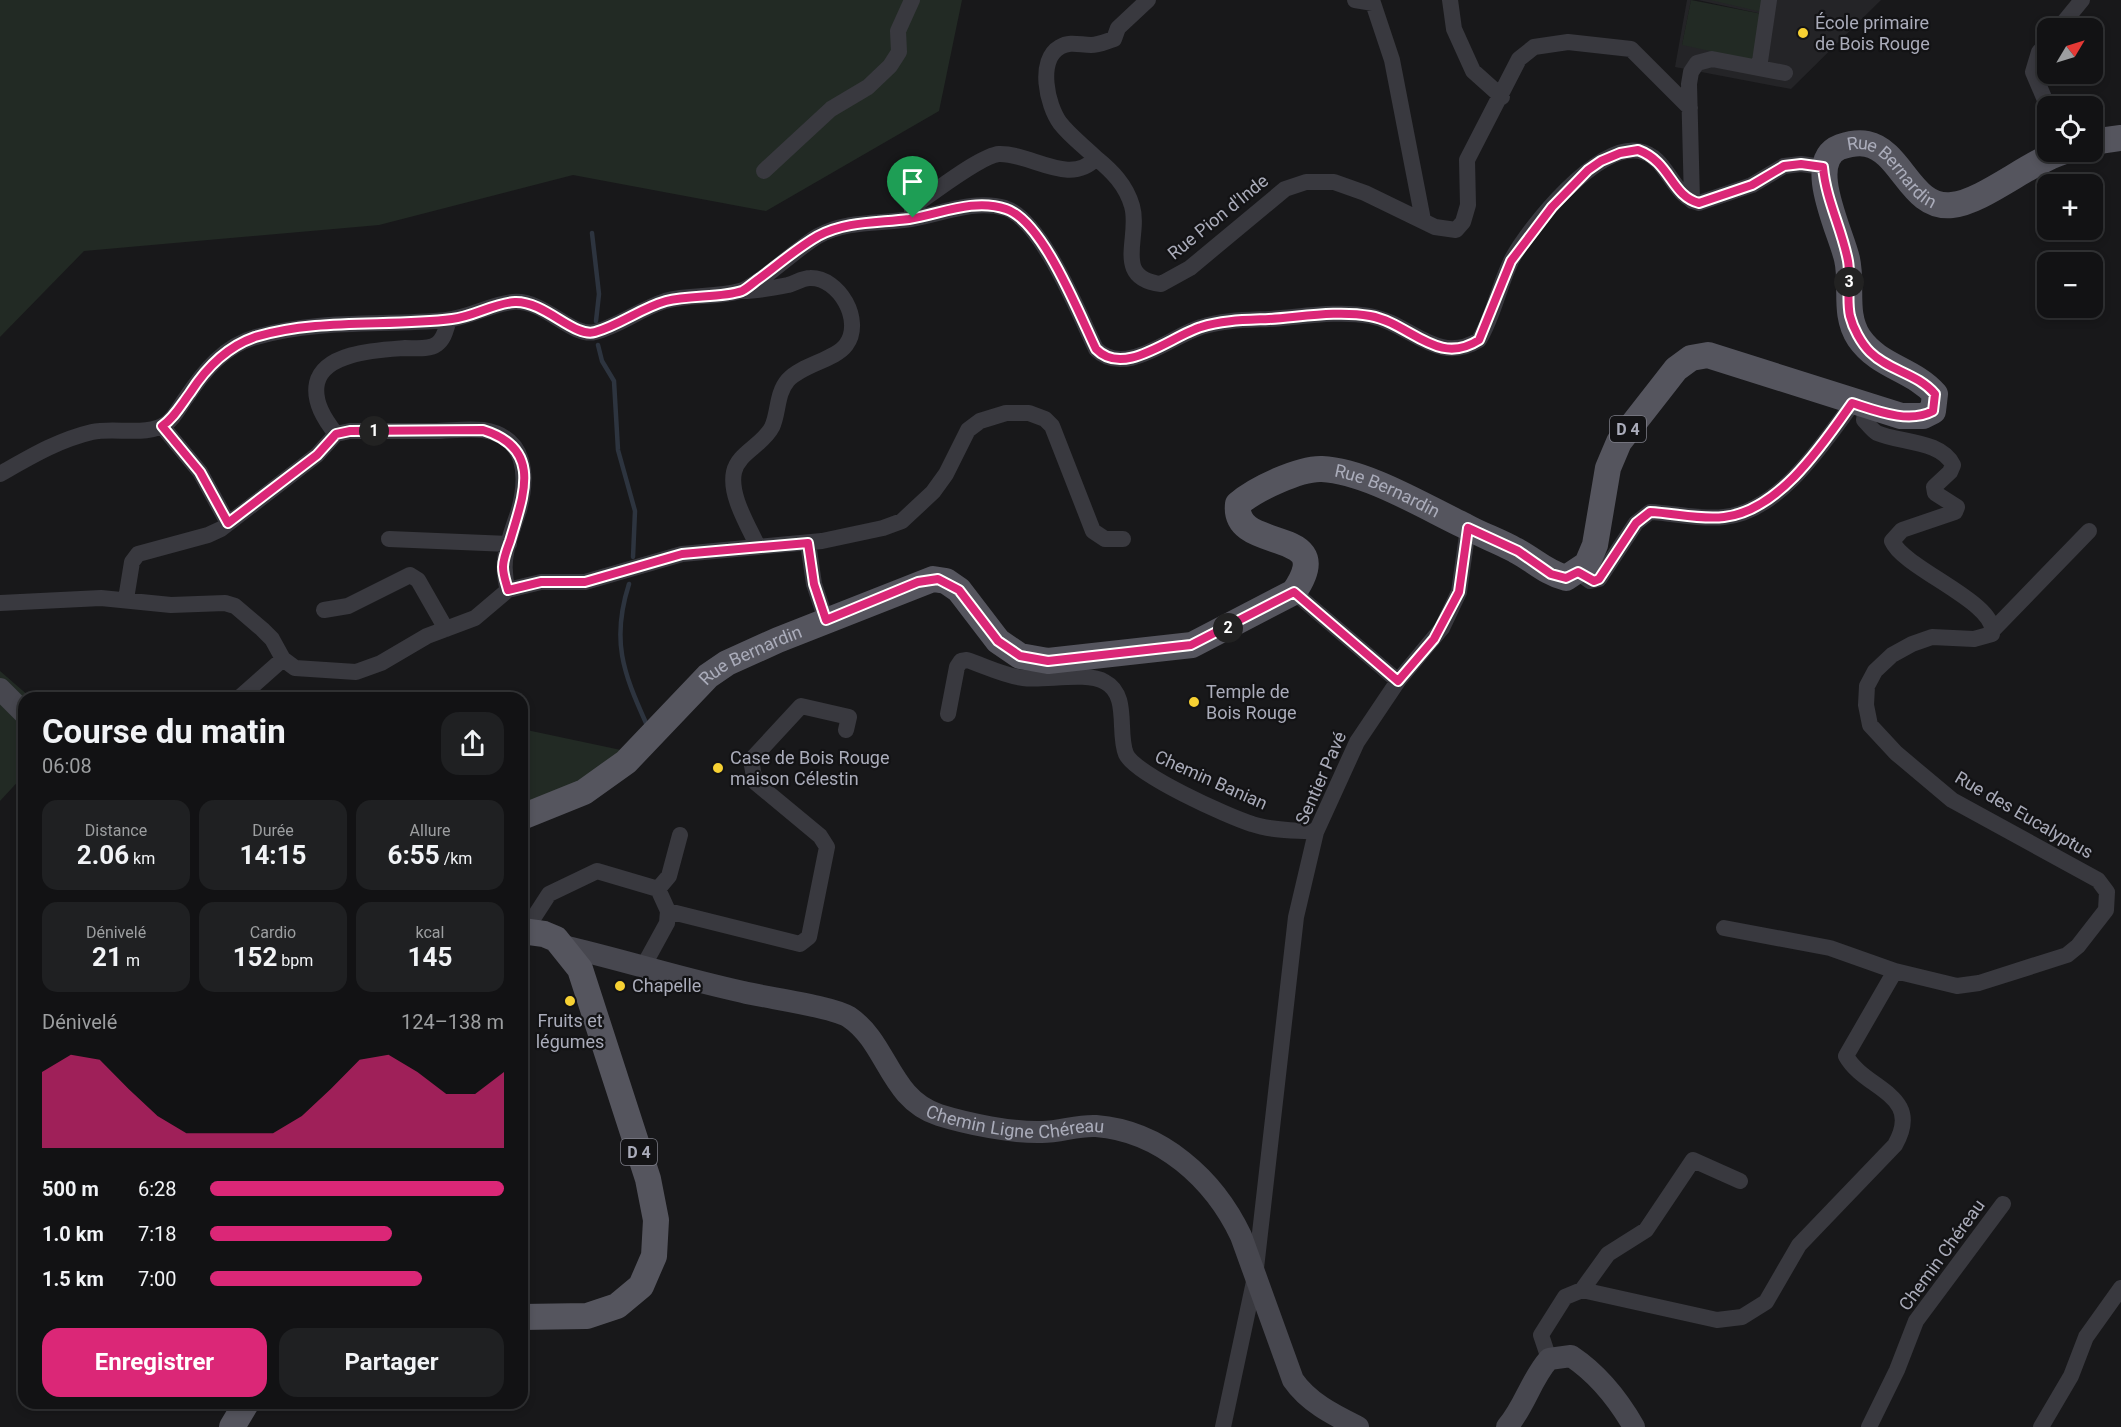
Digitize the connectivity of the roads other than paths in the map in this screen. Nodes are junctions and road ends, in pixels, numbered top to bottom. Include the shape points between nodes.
1 (912, 0) edge
2 (1148, 0) edge
3 (1355, 0) edge
4 (1450, 0) edge
5 (1769, 0) edge
6 (2082, 0) edge
7 (2067, 18) edge
8 (2037, 59) edge
9 (1759, 68) junction
10 (1785, 73) dead end
11 (2037, 81) edge
12 (1502, 97) junction
13 (1690, 108) junction
14 (2121, 138) edge
15 (2103, 140) edge
16 (1096, 158) junction
17 (2041, 162) edge
18 (1823, 167) junction
19 (764, 171) dead end
20 (1692, 201) junction
21 (913, 218) junction
22 (1423, 220) junction
23 (742, 291) junction
24 (449, 320) junction
25 (1859, 405) junction
26 (162, 426) junction
27 (336, 434) junction
28 (0, 474) edge
29 (228, 523) junction
30 (1468, 528) junction
31 (2089, 531) dead end
32 (389, 539) dead end
33 (1123, 539) dead end
34 (808, 543) junction
35 (509, 544) junction
36 (757, 545) junction
37 (1578, 572) junction
38 (508, 590) junction
39 (1294, 592) junction
40 (126, 599) junction
41 (0, 603) edge
42 (324, 610) dead end
43 (826, 620) junction
44 (446, 629) junction
45 (1994, 629) junction
46 (282, 659) junction
47 (1398, 681) junction
48 (0, 689) edge
49 (246, 692) edge
50 (18, 707) edge
51 (948, 714) dead end
52 (846, 730) dead end
53 (528, 815) edge
54 (1316, 832) junction
55 (680, 835) dead end
56 (658, 890) junction
57 (668, 911) junction
58 (528, 925) edge
59 (1724, 928) dead end
60 (528, 932) edge
61 (563, 946) junction
62 (644, 965) junction
63 (1895, 971) junction
64 (1740, 1181) dead end
65 (2003, 1204) dead end
66 (1255, 1277) junction
67 (2121, 1288) edge
68 (1582, 1290) junction
69 (528, 1317) edge
70 (1549, 1359) junction
71 (243, 1409) edge
72 (232, 1427) edge
73 (1223, 1427) edge
74 (1358, 1427) edge
75 (1507, 1427) edge
76 (1634, 1427) edge
77 (1869, 1427) edge
78 (2041, 1427) edge

1 - 19 street via 898,31 899,52 890,66 868,87 831,110
2 - 16 street, Rue Pion d'Inde via 1118,28 1113,39 1093,45 1070,43 1059,47 1047,65 1052,104 1060,122
3 - 22 street via 1372,3 1392,60
4 - 12 street via 1454,29 1473,71
5 - 9 street
6 - 7 street
8 - 11 street via 2033,72
9 - 10 street
9 - 13 street via 1712,59 1696,63 1689,84
12 - 13 street, Rue Pion d'Inde via 1519,59 1527,51 1568,42 1631,49
12 - 22 street, Rue Pion d'Inde via 1467,160 1468,206 1463,222 1456,230 1446,230
13 - 20 street
14 - 15 main road
16 - 21 street via 1080,170 1059,169 999,154 986,158 919,202 912,210
16 - 22 street, Rue Pion d'Inde via 1113,172 1129,197 1134,223 1133,268 1150,283 1161,284 1190,268 1293,184 1334,182
17 - 18 main road, Rue Bernardin via 1952,205 1935,204 1886,153 1868,144 1849,143 1835,149
18 - 20 street via 1784,166 1752,185 1708,201
18 - 25 main road, Rue Bernardin / D 4 via 1848,261 1850,315 1858,336 1887,365 1924,382 1935,394 1933,411 1923,416 1901,416
20 - 21 street via 1652,156 1638,150 1601,161 1565,191 1519,248 1479,340 1456,350 1442,348 1370,316 1347,315 1203,326 1125,359 1110,358 1096,349 1043,243 1009,209 969,206
21 - 23 street via 834,228
23 - 24 street via 668,300 594,332 584,332 556,315 514,302
23 - 36 street via 790,285 810,278 825,282 842,296 854,320 845,348 786,382 772,427 734,471 733,489
24 - 26 street via 344,324 242,342 218,358 171,420
24 - 27 street via 444,336 431,347 338,358 323,369 316,388 318,399 322,414
25 - 37 street via 1787,484 1752,509 1711,518 1650,512 1636,523 1599,579 1590,581
25 - 37 main road, Rue Bernardin / D 4 via 1708,355 1691,358 1676,369 1618,442 1608,468 1595,545 1587,564
25 - 45 street via 1864,420 1875,432 1921,444 1950,458 1950,472 1934,487 1935,493 1957,507 1955,512 1902,531 1892,541 1896,550 1990,619
26 - 28 street via 95,431 53,444
26 - 29 street via 200,472
27 - 29 street via 317,455
27 - 35 street via 483,430 507,441 522,460 526,475
29 - 40 street via 208,535 138,554 132,562
30 - 37 main road, Rue Bernardin via 1518,551 1551,574 1566,578
30 - 39 main road, Rue Bernardin via 1407,496 1346,474 1320,469 1302,472 1248,496 1238,504 1237,514 1241,525 1294,546 1302,555 1307,567
30 - 47 street, Sentier Pavé via 1459,592 1434,639
31 - 45 street
32 - 35 street
33 - 34 street via 1105,539 1093,531 1052,426 1029,413 1017,413 988,416 968,430 946,474 902,521
34 - 36 street
34 - 43 street via 814,584
35 - 38 street via 502,565
36 - 38 street via 682,554 585,582 541,582
38 - 44 street via 480,615
39 - 43 main road, Rue Bernardin via 1191,645 1048,661 1020,656 998,641 959,590 938,579 918,582
39 - 47 street
40 - 41 street
40 - 46 street via 155,604 236,606 272,639
42 - 44 street via 348,606 410,575 418,580
43 - 53 main road, Rue Bernardin via 727,663 708,676 626,762 584,792
44 - 46 street via 356,672 295,668
45 - 63 street, Rue des Eucalyptus via 1986,637 1932,637 1892,656 1875,671 1867,686 1870,725 1896,753 1952,800 2098,880 2107,892 2106,910 2067,955 1979,983 1957,986
46 - 49 street
47 - 54 street, Sentier Pavé via 1357,741
48 - 50 street
51 - 54 street, Chemin Banian via 961,661 1020,678 1087,678 1106,682 1116,693 1121,708 1122,743 1127,757 1139,768 1254,825
52 - 57 street via 849,717 801,706 751,760 755,782 820,836 827,847 809,937 800,944
54 - 66 street, Sentier Pavé via 1300,900
55 - 56 street via 669,876
56 - 57 street
56 - 58 street via 597,871 549,894
57 - 62 street via 667,923
59 - 63 street, Rue des Eucalyptus via 1830,948
60 - 61 main road, D 4 via 544,934
61 - 62 street, Chemin Ligne Chéreau
61 - 69 main road, D 4 via 580,969 648,1179 656,1220 654,1256 641,1286 617,1306 587,1316
62 - 66 street, Chemin Ligne Chéreau via 844,1015 863,1031 901,1090 938,1115 1031,1132 1097,1126 1151,1140 1191,1168 1230,1214
63 - 68 street via 1846,1056 1901,1109 1902,1132 1887,1154 1799,1245 1766,1302 1742,1317 1717,1320
64 - 68 street via 1693,1160 1646,1230 1608,1254
65 - 77 street, Chemin Chéreau via 1916,1321
66 - 73 street, Sentier Pavé
66 - 74 street, Chemin Ligne Chéreau via 1293,1380 1307,1398
67 - 78 street via 2086,1337 2071,1376
68 - 70 street via 1565,1297 1541,1335
70 - 75 street via 1535,1374 1517,1415
70 - 76 street via 1571,1356 1590,1369
71 - 72 main road

